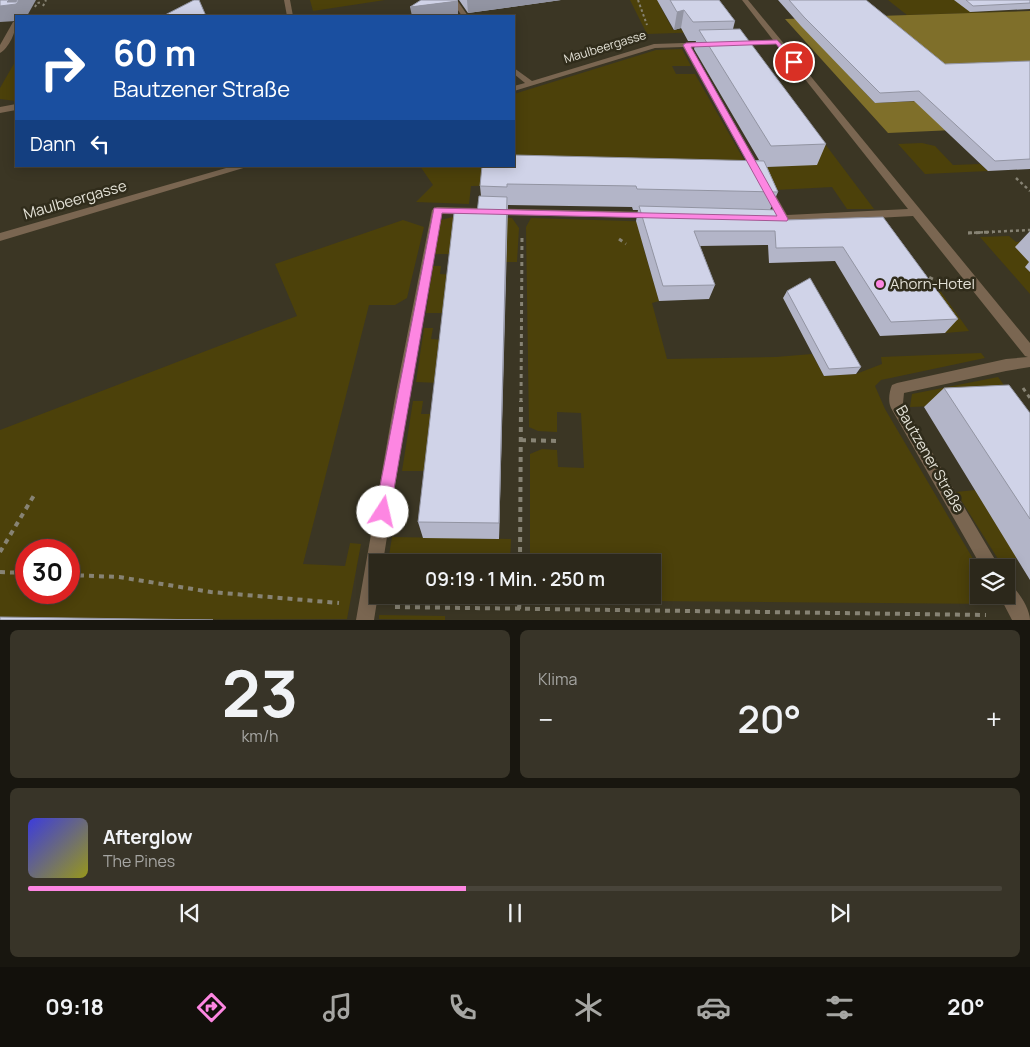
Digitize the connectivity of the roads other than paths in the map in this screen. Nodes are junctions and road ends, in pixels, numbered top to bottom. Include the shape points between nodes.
1 (287, 0) edge
2 (454, 0) edge
3 (745, 0) edge
4 (290, 15) edge
5 (464, 15) edge
6 (15, 26) edge
7 (777, 42) junction
8 (686, 45) junction
9 (0, 52) edge
10 (515, 71) edge
11 (532, 84) junction
12 (515, 89) edge
13 (15, 108) edge
14 (0, 110) edge
15 (242, 167) edge
16 (916, 212) junction
17 (662, 216) edge
18 (754, 218) edge
19 (784, 219) junction
20 (0, 237) edge
21 (1030, 352) edge
22 (1030, 362) edge
23 (987, 559) edge
24 (1014, 604) edge
25 (366, 613) edge
26 (1022, 617) edge

1 - 4 street
2 - 5 street
3 - 7 street
6 - 9 street
7 - 8 street, Maulbeergasse
7 - 16 street
8 - 11 street, Maulbeergasse via 654,46
8 - 19 street
10 - 11 street
11 - 12 street, Maulbeergasse
13 - 14 street
15 - 20 street, Maulbeergasse
16 - 19 street
16 - 21 street
17 - 25 street via 437,210
18 - 19 street
22 - 23 street, Bautzener Straße via 897,389 896,404
24 - 26 street

